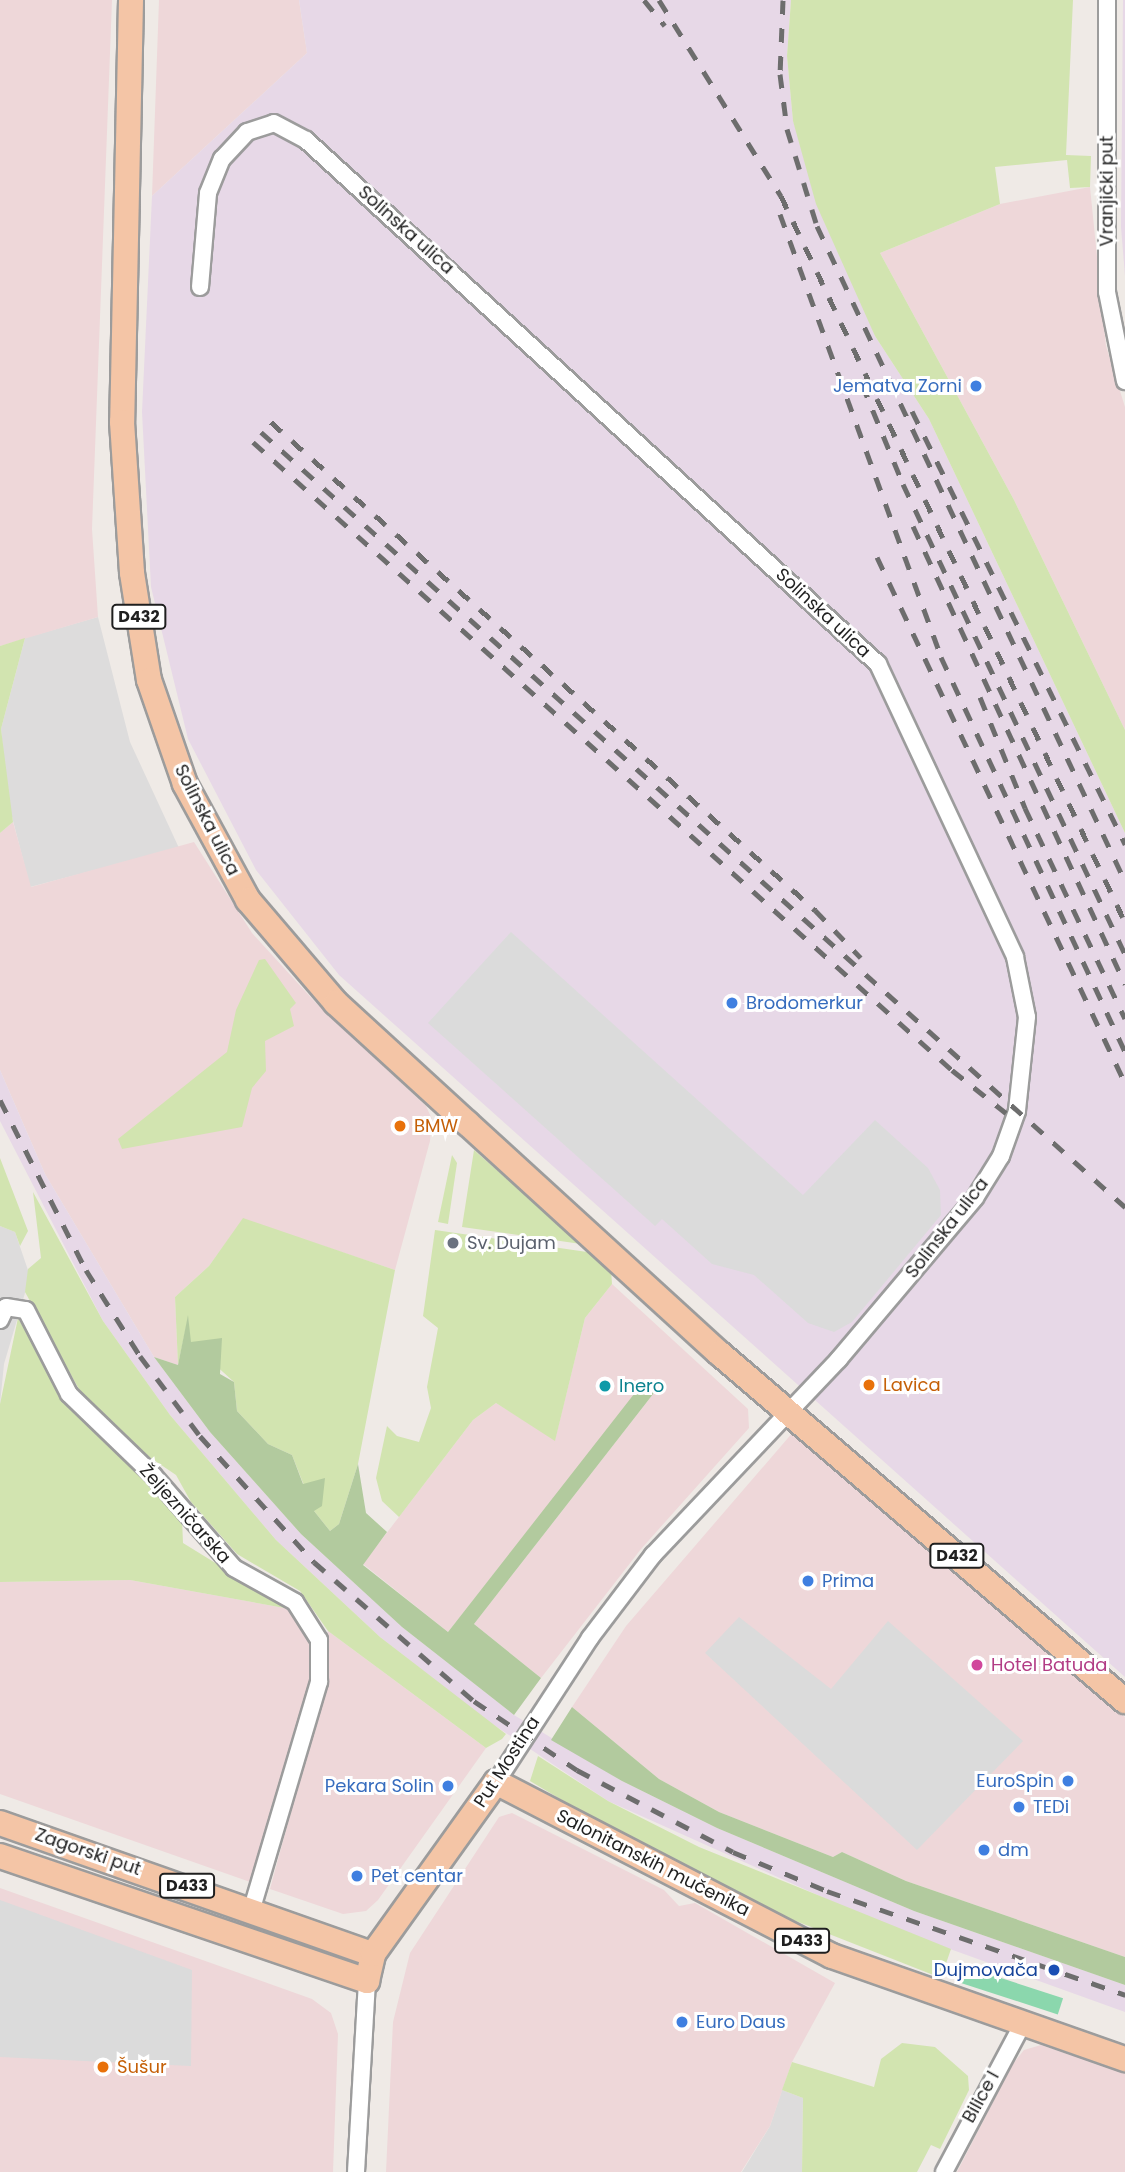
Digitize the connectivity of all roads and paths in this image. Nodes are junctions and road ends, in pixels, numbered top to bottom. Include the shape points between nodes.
1 (131, 0) edge
2 (1107, 0) edge
3 (200, 287) dead end
4 (1125, 380) edge
5 (0, 1320) edge
6 (789, 1410) junction
7 (1125, 1701) edge
8 (496, 1782) junction
9 (0, 1823) edge
10 (0, 1856) edge
11 (251, 1908) junction
12 (373, 1954) junction
13 (367, 1981) junction
14 (1022, 2025) junction
15 (1125, 2059) edge
16 (356, 2172) edge
17 (944, 2172) edge

1 - 6 main road, Solinska ulica / D432 via 122,422 131,559 149,680 185,784 248,900 336,1003 719,1353
2 - 4 street, Vranjički put via 1107,292
3 - 6 street, Solinska ulica via 208,193 222,159 247,132 274,123 306,140 878,664 1015,957 1027,1017 1026,1065 1001,1156 975,1198
5 - 11 street, Željezničarska via 6,1307 26,1310 69,1394 153,1475 234,1568 295,1602 319,1640 319,1682
6 - 7 main road, Solinska ulica / D432
6 - 8 street, Put Mostina via 638,1573
8 - 12 main road, Put Mostina
8 - 14 main road, Salonitanskih mučenika / D433 via 832,1956
9 - 11 main road, Zagorski put / D433
10 - 13 main road, Zagorski put / D433
11 - 12 main road, Zagorski put / D433
12 - 13 main road, Put Mostina
13 - 16 street, Put Mostina
14 - 15 main road, Salonitanskih mučenika / D433
14 - 17 street, Bilice I

